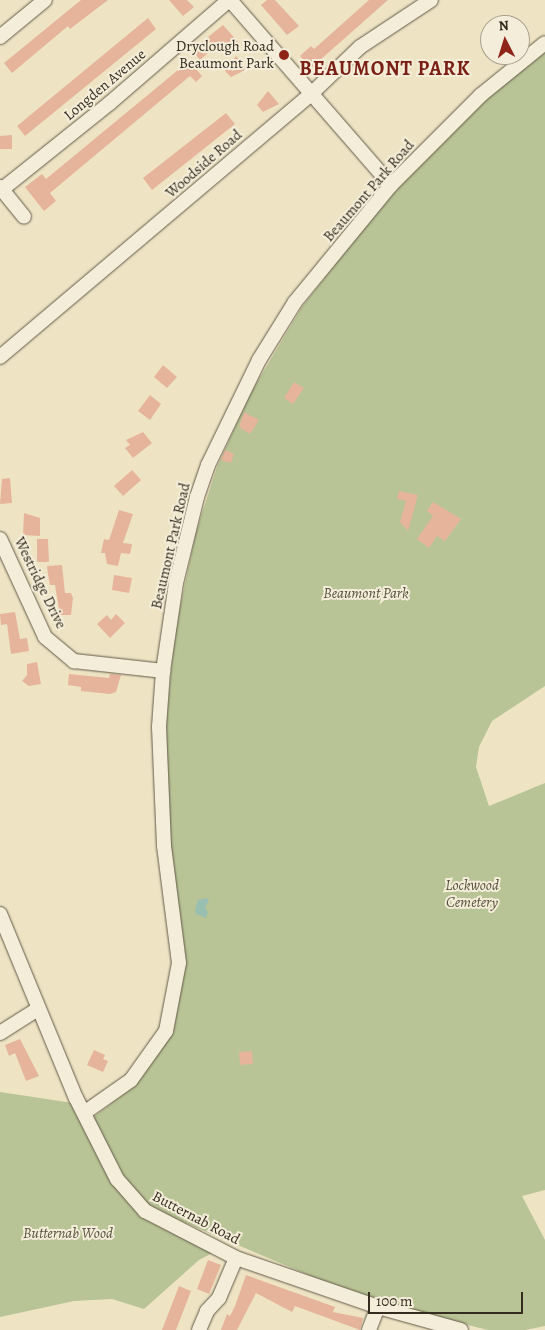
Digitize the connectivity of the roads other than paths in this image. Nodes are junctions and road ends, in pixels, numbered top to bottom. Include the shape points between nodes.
1 (45, 0) edge
2 (229, 0) edge
3 (431, 0) edge
4 (0, 37) edge
5 (545, 43) edge
6 (310, 95) junction
7 (391, 185) junction
8 (1, 189) edge
9 (24, 217) dead end
10 (0, 357) edge
11 (0, 539) edge
12 (163, 671) junction
13 (0, 914) edge
14 (38, 1009) junction
15 (0, 1033) edge
16 (84, 1113) junction
17 (236, 1258) junction
18 (378, 1307) junction
19 (199, 1330) edge
20 (369, 1330) edge
21 (461, 1330) edge

1 - 4 street
2 - 6 street
2 - 8 street, Longden Avenue via 110,103
3 - 6 street, Woodside Road via 360,47
5 - 7 street, Beaumont Park Road via 481,94
6 - 7 street
6 - 10 street, Woodside Road
7 - 12 street, Beaumont Park Road via 295,302 259,360 231,416 197,497 176,583
8 - 9 street
11 - 12 street, Westridge Drive via 46,637 74,661
12 - 16 street, Beaumont Park Road via 159,727 164,846 179,963 166,1031 131,1080
13 - 14 street, Butternab Road
14 - 15 street
14 - 16 street, Butternab Road
16 - 17 street, Butternab Road via 117,1179 145,1211
17 - 18 street, Butternab Road
17 - 19 street via 219,1298 207,1311
18 - 20 street
18 - 21 street, Butternab Road

